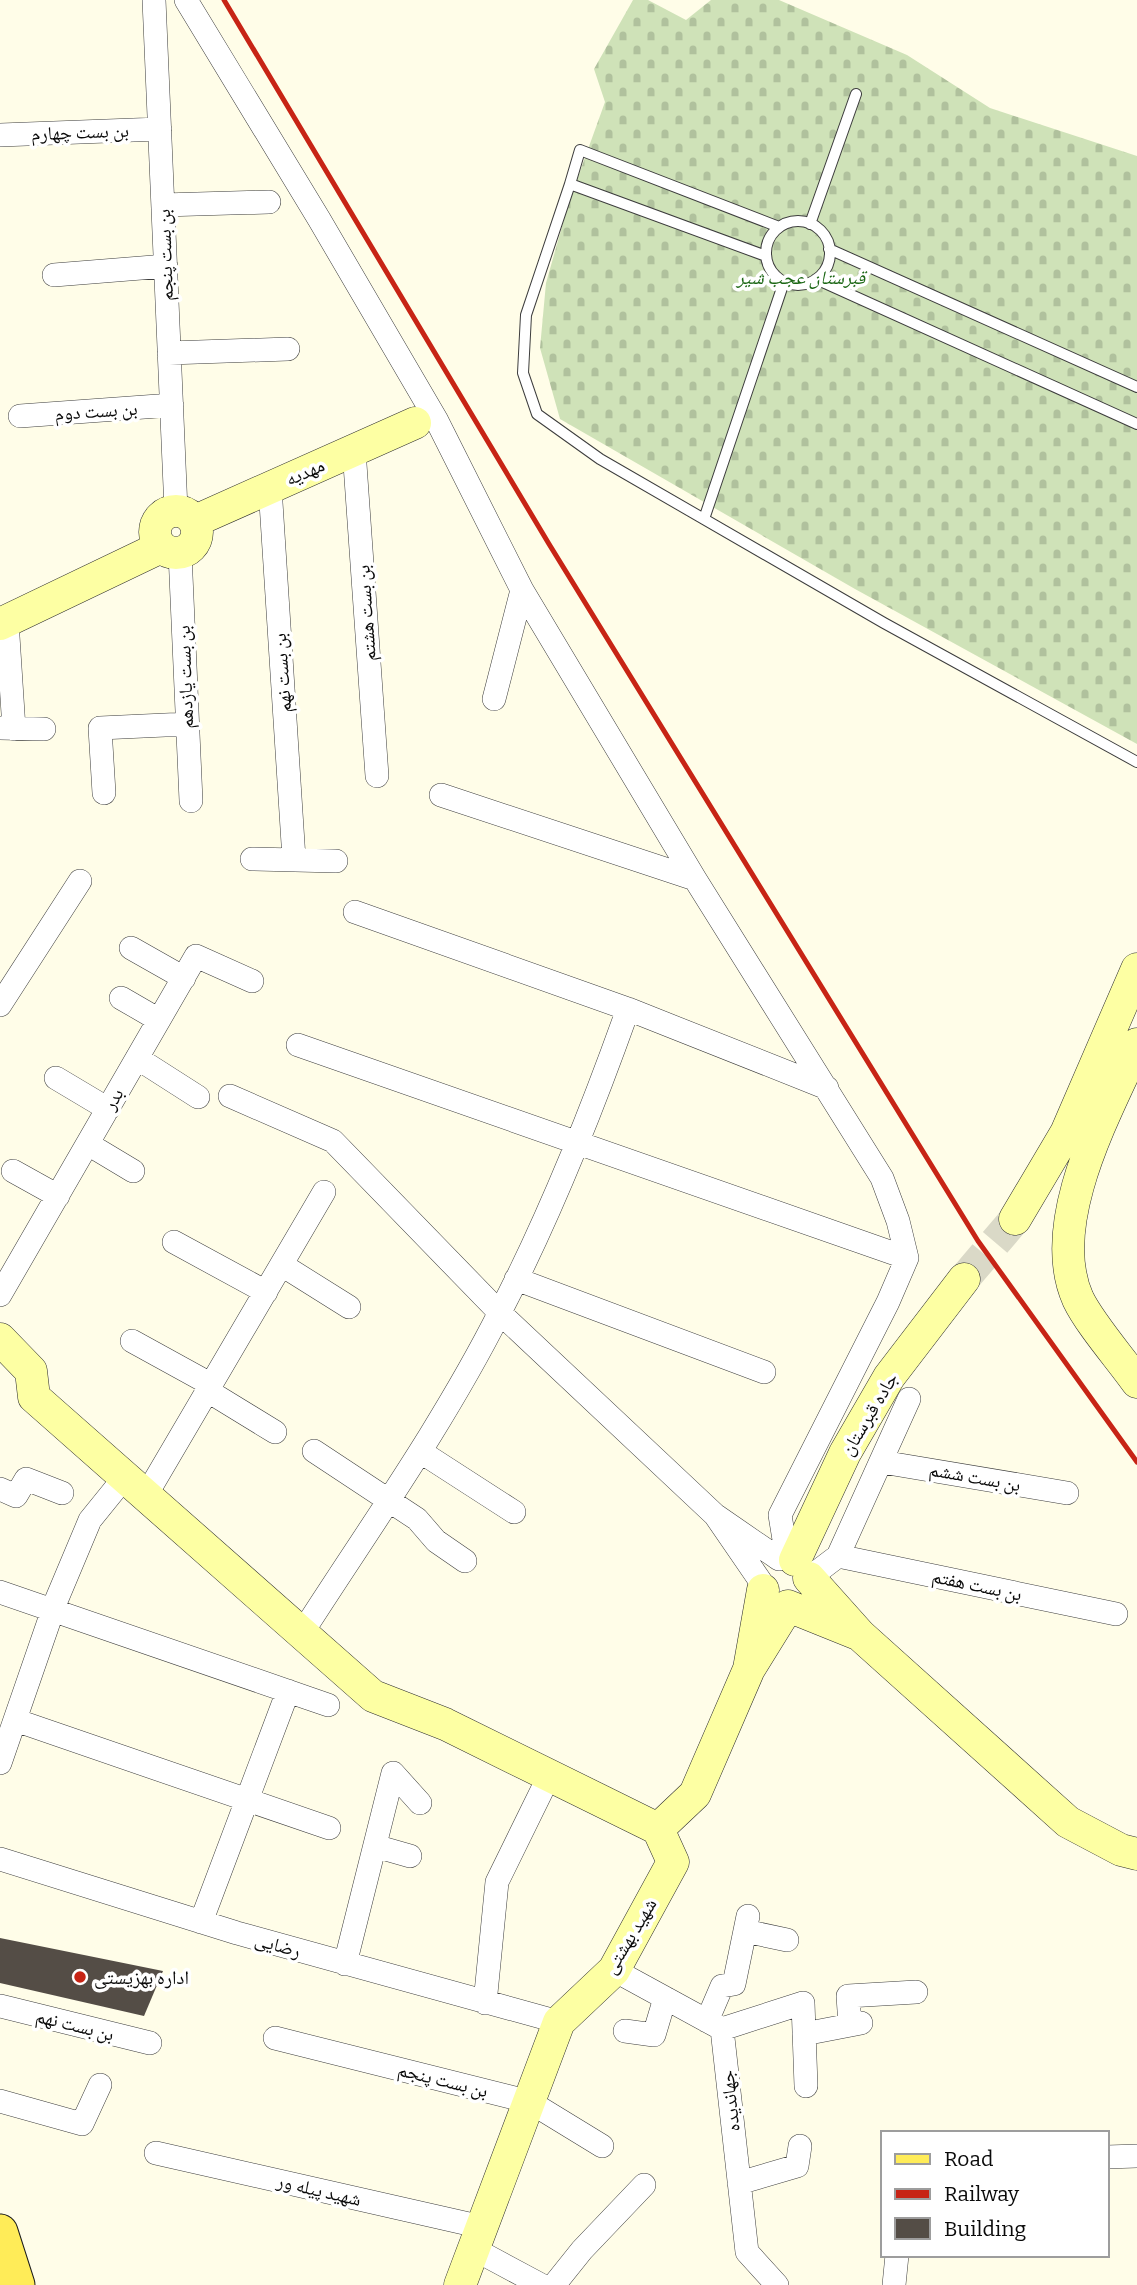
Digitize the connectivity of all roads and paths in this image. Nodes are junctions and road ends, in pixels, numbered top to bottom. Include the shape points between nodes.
1 (154, 0) edge
2 (186, 0) edge
3 (856, 94) dead end
4 (160, 129) junction
5 (0, 135) edge
6 (570, 184) junction
7 (268, 202) dead end
8 (163, 205) junction
9 (810, 224) junction
10 (779, 227) junction
11 (829, 249) junction
12 (766, 256) junction
13 (166, 266) junction
14 (54, 275) dead end
15 (816, 279) junction
16 (784, 282) junction
17 (288, 349) dead end
18 (169, 353) junction
19 (1137, 387) edge
20 (172, 405) junction
21 (20, 416) dead end
22 (415, 423) dead end
23 (1137, 424) edge
24 (354, 450) junction
25 (270, 487) junction
26 (185, 515) junction
27 (704, 519) junction
28 (171, 550) junction
29 (522, 590) junction
30 (3, 623) edge
31 (494, 699) dead end
32 (187, 724) junction
33 (7, 729) edge
34 (44, 729) dead end
35 (1137, 762) edge
36 (377, 776) dead end
37 (104, 793) dead end
38 (441, 795) dead end
39 (191, 802) dead end
40 (252, 859) dead end
41 (295, 859) junction
42 (336, 861) dead end
43 (695, 879) junction
44 (80, 881) dead end
45 (355, 912) dead end
46 (131, 948) dead end
47 (1137, 969) edge
48 (184, 978) junction
49 (252, 981) dead end
50 (121, 998) dead end
51 (0, 1005) edge
52 (628, 1009) junction
53 (159, 1020) junction
54 (1137, 1044) edge
55 (298, 1045) dead end
56 (137, 1058) junction
57 (56, 1078) dead end
58 (827, 1088) junction
59 (230, 1096) dead end
60 (198, 1097) dead end
61 (108, 1109) junction
62 (88, 1144) junction
63 (579, 1145) junction
64 (13, 1171) dead end
65 (133, 1171) dead end
66 (324, 1192) dead end
67 (58, 1196) junction
68 (1015, 1219) tunnel mouth
69 (174, 1242) dead end
70 (907, 1258) junction
71 (282, 1265) junction
72 (516, 1279) junction
73 (964, 1279) tunnel mouth
74 (266, 1292) junction
75 (0, 1295) edge
76 (349, 1307) dead end
77 (500, 1313) junction
78 (0, 1339) edge
79 (132, 1341) dead end
80 (764, 1372) dead end
81 (1137, 1382) edge
82 (210, 1388) junction
83 (909, 1399) dead end
84 (275, 1432) dead end
85 (314, 1451) dead end
86 (421, 1452) junction
87 (882, 1462) junction
88 (135, 1488) junction
89 (0, 1489) edge
90 (62, 1493) dead end
91 (1067, 1493) dead end
92 (390, 1500) junction
93 (513, 1512) dead end
94 (838, 1556) junction
95 (465, 1561) dead end
96 (783, 1576) junction
97 (0, 1592) edge
98 (53, 1609) junction
99 (1116, 1614) dead end
100 (302, 1633) junction
101 (288, 1691) junction
102 (328, 1705) dead end
103 (15, 1720) junction
104 (0, 1763) edge
105 (550, 1774) junction
106 (247, 1800) junction
107 (420, 1803) dead end
108 (329, 1828) dead end
109 (657, 1829) junction
110 (374, 1846) junction
111 (1136, 1851) edge
112 (410, 1856) dead end
113 (0, 1859) edge
114 (201, 1922) junction
115 (787, 1940) dead end
116 (345, 1964) junction
117 (614, 1970) junction
118 (916, 1992) dead end
119 (665, 1998) junction
120 (485, 2003) junction
121 (0, 2006) edge
122 (559, 2022) junction
123 (715, 2025) junction
124 (625, 2031) dead end
125 (804, 2034) junction
126 (275, 2038) dead end
127 (150, 2043) dead end
128 (100, 2085) dead end
129 (806, 2085) dead end
130 (0, 2101) edge
131 (530, 2102) junction
132 (601, 2146) dead end
133 (800, 2146) dead end
134 (156, 2153) dead end
135 (1137, 2156) edge
136 (1109, 2157) edge
137 (739, 2183) junction
138 (644, 2185) dead end
139 (0, 2232) edge
140 (478, 2238) junction
141 (897, 2257) edge
142 (11, 2280) edge
143 (460, 2285) edge
144 (541, 2285) edge
145 (554, 2285) edge
146 (776, 2285) edge
147 (894, 2285) edge

1 - 4 street, بن بست پنجم
2 - 29 street via 436,419
3 - 9 lane
4 - 5 street, بن بست چهارم
4 - 8 street, بن بست پنجم
6 - 10 lane via 580,150
6 - 12 lane
6 - 27 lane via 526,315 523,373 537,414 600,459
7 - 8 street
8 - 13 street, بن بست پنجم
9 - 10 lane via 800,221
9 - 11 lane via 826,238
10 - 12 lane via 771,235
11 - 15 lane via 827,266
11 - 19 lane
12 - 16 lane via 775,276
13 - 14 street
13 - 18 street, بن بست پنجم
15 - 16 lane via 806,284
15 - 23 lane
16 - 27 lane
17 - 18 street
18 - 20 street, بن بست پنجم
20 - 21 street, بن بست دوم
20 - 26 street, بن بست پنجم
22 - 24 street, مهدیه
24 - 25 street, مهدیه
24 - 36 street, بن بست هشتم
25 - 26 street, مهدیه
25 - 41 street, بن بست نهم
26 - 28 street via 169,511 158,520 155,534
27 - 35 lane
28 - 30 street
28 - 32 street, بن بست یازدهم
29 - 31 street
29 - 43 street
30 - 33 street
32 - 37 street via 100,728
32 - 39 street, بن بست یازدهم
33 - 34 street
38 - 43 street
40 - 41 street
41 - 42 street
43 - 58 street
44 - 51 street
45 - 52 street
46 - 48 street
47 - 68 street via 1066,1133
48 - 49 street, بدر via 196,956
48 - 53 street, بدر
50 - 53 street
52 - 58 street
52 - 63 street
53 - 56 street, بدر
54 - 81 street via 1087,1157 1070,1222 1069,1262 1078,1299
55 - 63 street
56 - 60 street
56 - 61 street, بدر
57 - 61 street
58 - 70 street via 882,1178
59 - 77 street via 334,1141
61 - 62 street, بدر
62 - 65 street
62 - 67 street, بدر
63 - 70 street
63 - 72 street
64 - 67 street
66 - 71 street
67 - 75 street, بدر
69 - 74 street
70 - 96 street via 780,1515
71 - 74 street
71 - 76 street
72 - 77 street
72 - 80 street
73 - 96 street, جاده قبرستان via 889,1377
74 - 82 street
77 - 86 street
77 - 96 street
78 - 88 street via 32,1371 34,1397
79 - 82 street
82 - 84 street
82 - 88 street
83 - 87 street
85 - 92 street
86 - 92 street
86 - 93 street
87 - 91 street, بن بست ششم
87 - 94 street
88 - 98 street via 90,1520
88 - 100 street
89 - 90 street via 16,1496 26,1479
92 - 95 street
92 - 100 street
94 - 96 street
94 - 99 street, بن بست هفتم
96 - 109 street, جاده قبرستان via 695,1794
96 - 111 street via 860,1635 1068,1822
97 - 98 street
98 - 101 street
98 - 103 street
100 - 105 street via 373,1696
101 - 102 street
101 - 106 street
103 - 104 street
103 - 106 street
105 - 109 street
105 - 120 street via 497,1882
106 - 108 street
106 - 114 street
107 - 110 street via 393,1773
109 - 117 street, شهید بهشتی via 673,1862
110 - 112 street
110 - 116 street
113 - 114 street, رضایی
114 - 116 street, رضایی
115 - 123 street via 747,1923 734,1984 722,1986
116 - 120 street, رضایی
117 - 119 street
117 - 122 street, شهید بهشتی
118 - 125 street via 848,1996 856,2024
119 - 123 street
119 - 124 street via 654,2035
120 - 122 street, رضایی
121 - 127 street, بن بست نهم
122 - 131 street, شهید بهشتی
123 - 125 street via 803,2003
123 - 137 street, جهاندیده
125 - 129 street
126 - 131 street, بن بست پنجم
128 - 130 street via 82,2124
131 - 132 street, بن بست پنجم
131 - 140 street, شهید بهشتی
133 - 137 street via 797,2166
134 - 140 street, شهید پیله ور
135 - 136 street
137 - 146 street, جهاندیده via 747,2252
138 - 145 street
139 - 142 main road
140 - 143 street, شهید بهشتی
140 - 144 street, شهید پیله ور
141 - 147 street

